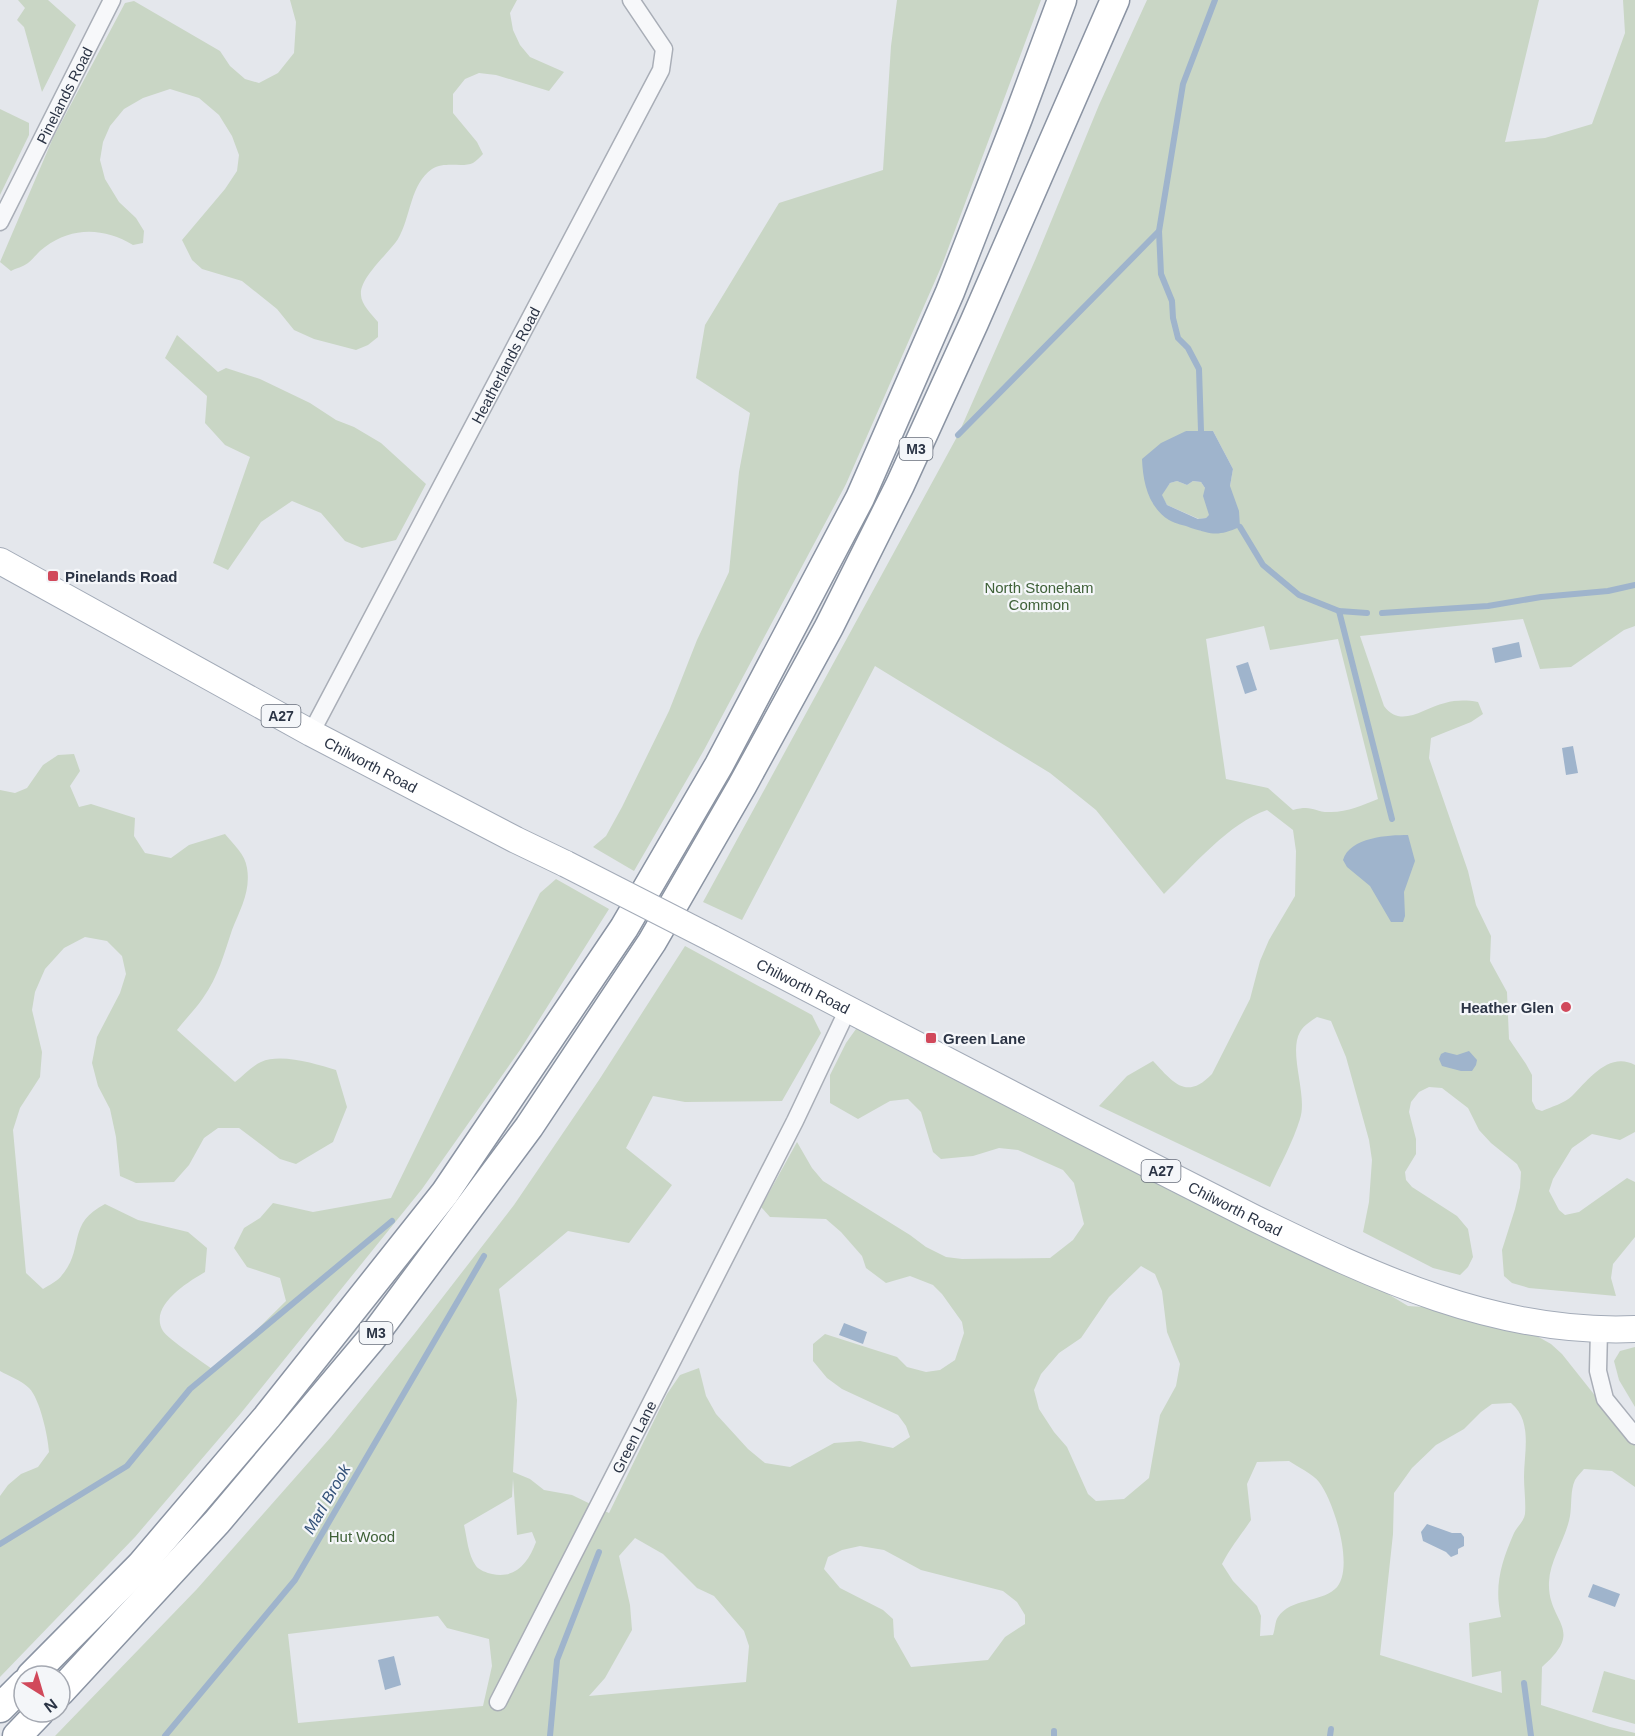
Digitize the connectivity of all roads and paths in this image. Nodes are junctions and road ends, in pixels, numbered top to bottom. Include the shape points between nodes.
1 (112, 0) edge
2 (630, 0) edge
3 (1062, 0) edge
4 (1115, 0) edge
5 (0, 222) edge
6 (0, 561) edge
7 (311, 733) junction
8 (849, 1009) junction
9 (1635, 1329) edge
10 (1599, 1330) junction
11 (1635, 1436) edge
12 (44, 1664) edge
13 (72, 1679) edge
14 (12, 1696) edge
15 (498, 1702) dead end
16 (0, 1708) edge
17 (28, 1724) edge
18 (16, 1736) edge

1 - 5 street, Pinelands Road
2 - 7 street, Heatherlands Road via 664,49 661,70
3 - 12 highway, M3 via 950,292 860,498 719,765 624,928 445,1192 267,1417 141,1565
4 - 13 highway, M3 via 900,485 828,627 652,942 529,1126 372,1338 217,1522
6 - 7 main road, Chilworth Road / A27
7 - 8 main road, Chilworth Road / A27, bridge
8 - 10 main road, Chilworth Road / A27 via 1147,1164 1359,1268 1449,1302 1515,1320
8 - 15 street, Green Lane
9 - 10 main road, Chilworth Road / A27
10 - 11 street via 1598,1371 1605,1399
14 - 16 highway
17 - 18 highway

